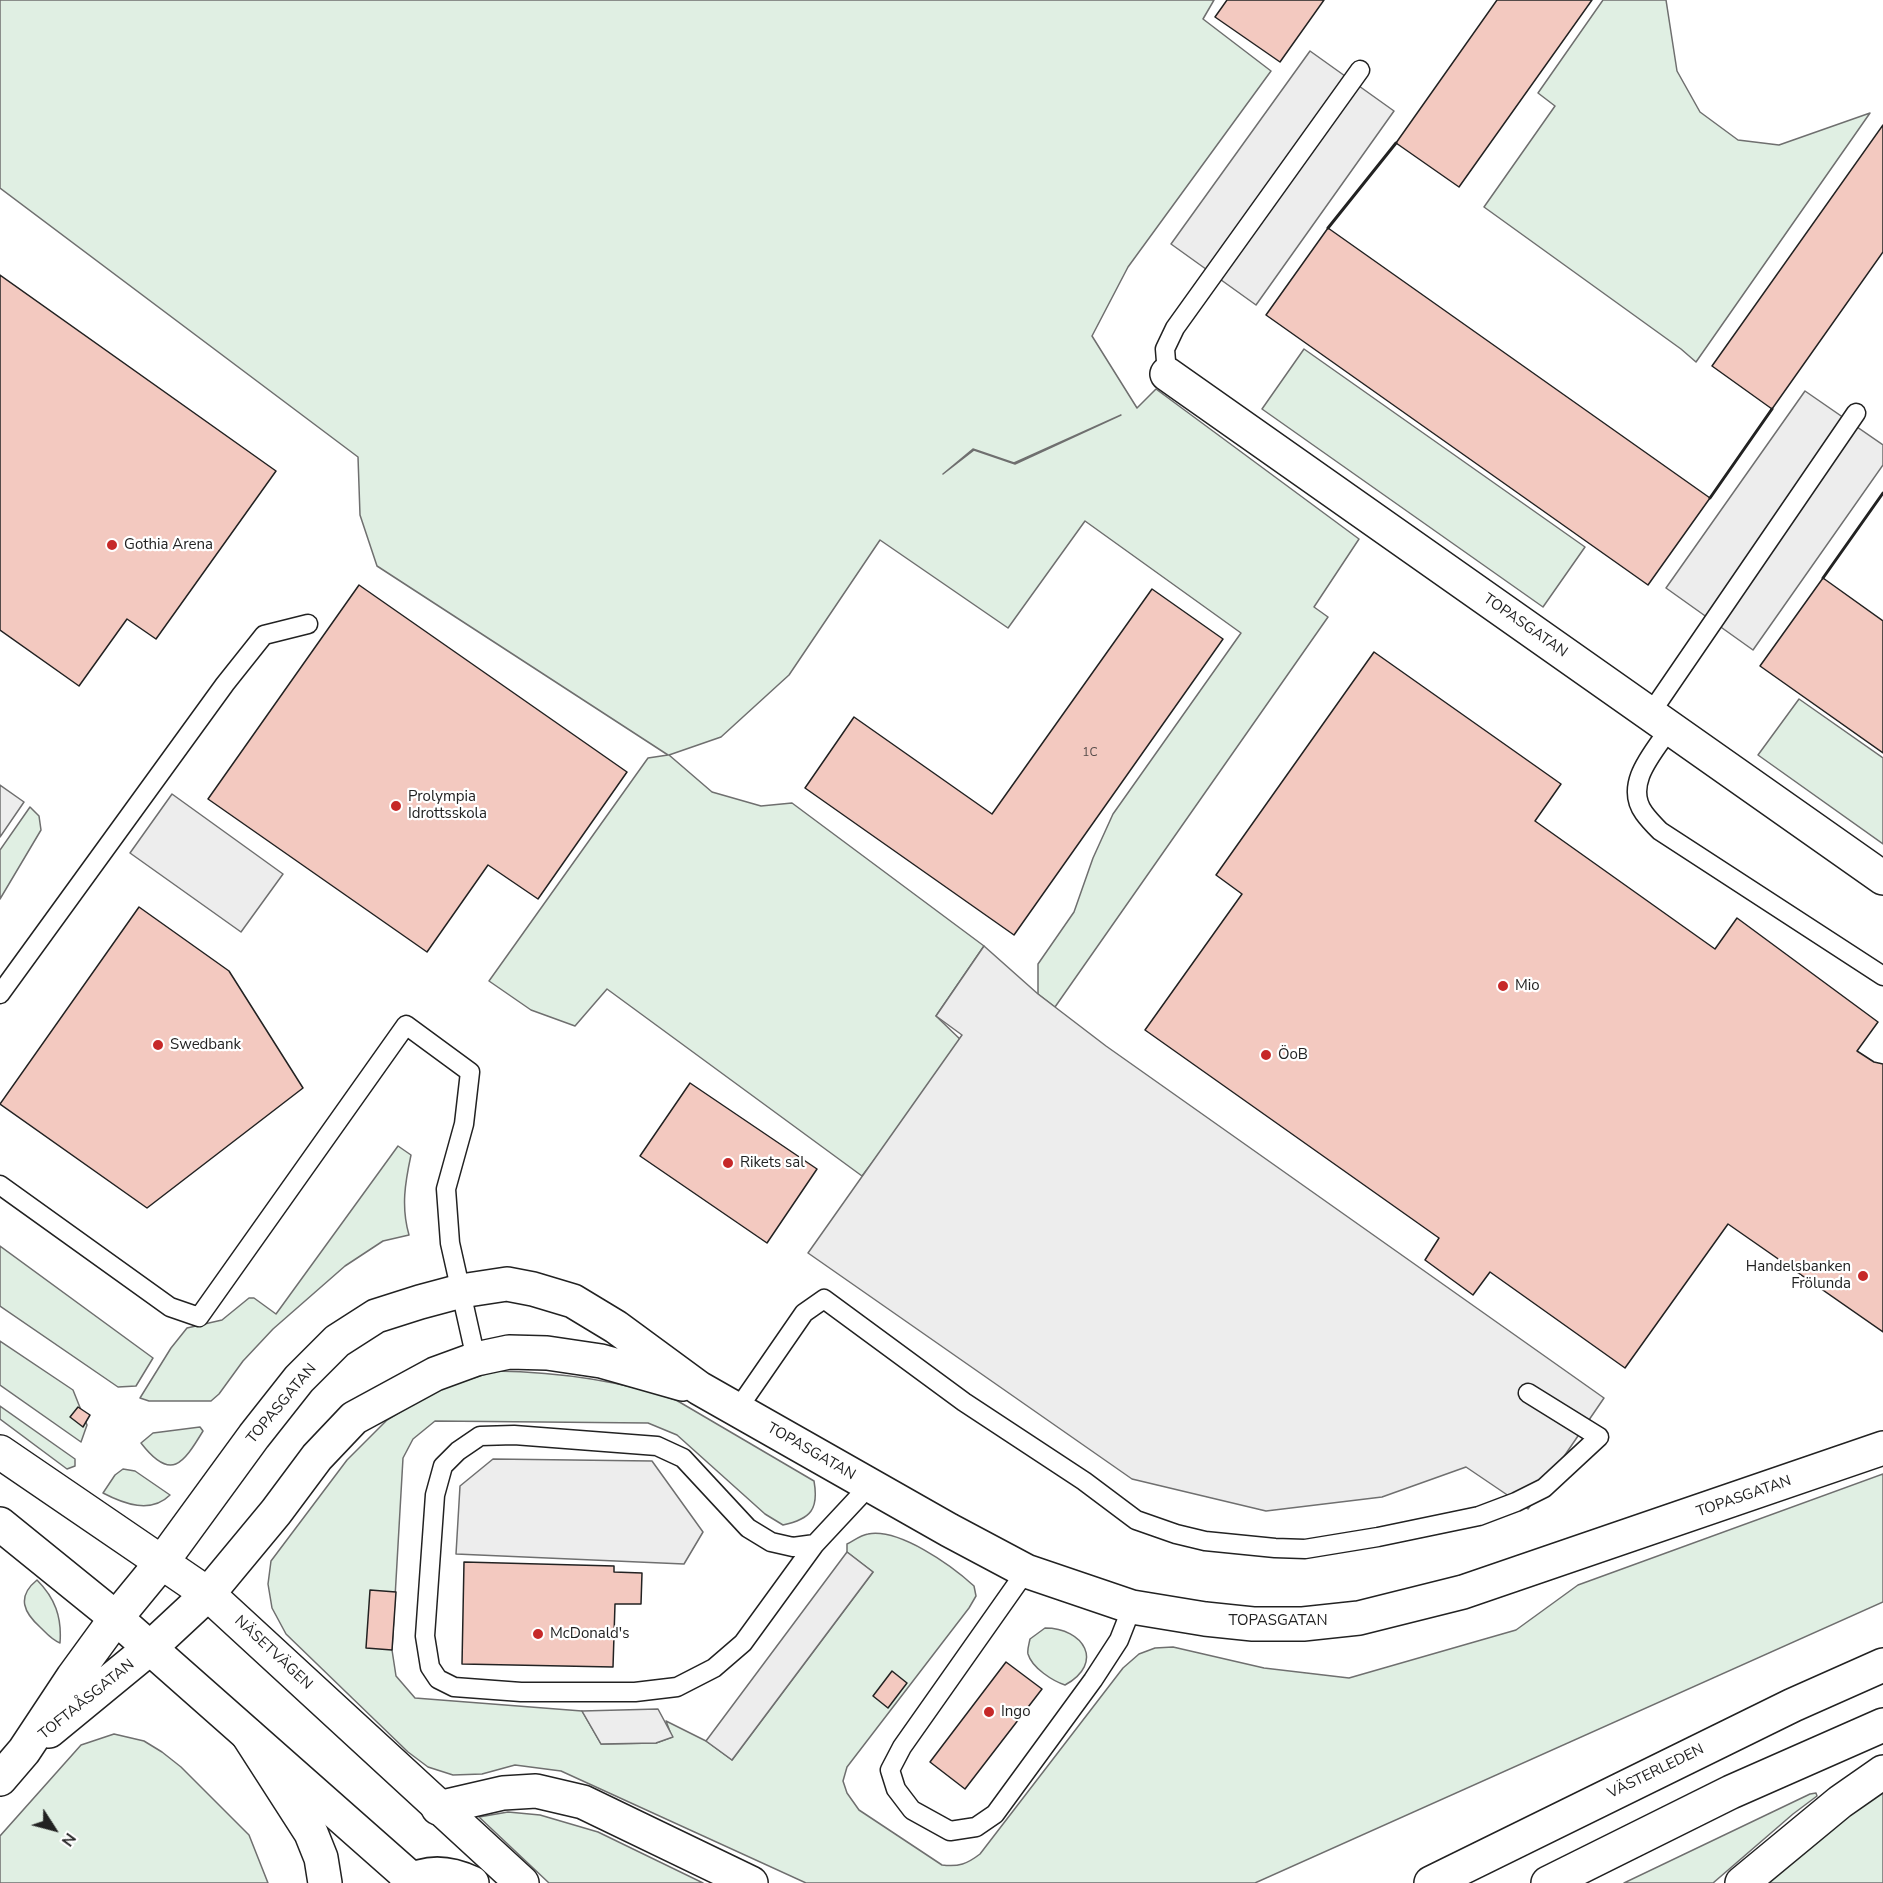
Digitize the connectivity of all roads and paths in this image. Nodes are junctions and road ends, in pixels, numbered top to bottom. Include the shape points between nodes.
1 (1360, 70) dead end
2 (1167, 374) joint
3 (1856, 413) dead end
4 (308, 624) dead end
5 (1660, 721) junction
6 (1883, 878) edge
7 (1883, 976) edge
8 (0, 994) edge
9 (0, 1185) edge
10 (461, 1292) junction
11 (476, 1359) junction
12 (699, 1388) junction
13 (1528, 1393) dead end
14 (737, 1410) junction
15 (1883, 1448) edge
16 (0, 1452) edge
17 (870, 1485) junction
18 (0, 1524) edge
19 (815, 1544) junction
20 (162, 1562) junction
21 (1026, 1570) junction
22 (208, 1594) junction
23 (1132, 1607) junction
24 (116, 1618) junction
25 (150, 1648) junction
26 (1883, 1665) edge
27 (1883, 1725) edge
28 (248, 1736) junction
29 (24, 1751) junction
30 (1883, 1772) edge
31 (0, 1779) edge
32 (438, 1808) junction
33 (412, 1882) edge
34 (325, 1883) edge
35 (472, 1883) edge
36 (522, 1883) edge
37 (751, 1883) edge
38 (1431, 1883) edge
39 (1548, 1883) edge
40 (1742, 1883) edge

1 - 2 lane via 1175,328 1165,349
2 - 5 main road, TOPASGATAN
3 - 5 lane
4 - 8 lane via 264,635
5 - 6 main road, TOPASGATAN
5 - 7 lane via 1640,772 1636,795 1643,812 1660,831
9 - 10 lane via 170,1307 199,1317 406,1025 470,1072 464,1124 447,1190 450,1243
10 - 11 lane
10 - 12 main road, TOPASGATAN via 507,1284 573,1301 616,1327
10 - 20 main road, TOPASGATAN via 376,1316 337,1341 299,1379
11 - 12 main road, TOPASGATAN via 509,1352 547,1353 600,1361
11 - 22 main road, TOPASGATAN via 435,1374 354,1418 317,1457
12 - 14 main road, TOPASGATAN
13 - 14 lane via 1599,1437 1544,1488 1479,1516 1305,1549 1205,1540 1136,1520 964,1402 824,1299 804,1312
14 - 17 main road, TOPASGATAN
15 - 23 main road, TOPASGATAN via 1462,1592 1359,1618 1253,1624
16 - 20 main road, NÄSETVÄGEN
17 - 19 lane
17 - 21 main road, TOPASGATAN
18 - 24 main road
19 - 19 lane via 794,1547 771,1542 748,1528 683,1458 657,1446 480,1436 443,1466 435,1495 424,1636 430,1667 438,1679 454,1687 521,1692 635,1692 677,1687 714,1668 743,1643
20 - 22 main road, NÄSETVÄGEN
20 - 24 main road, TOPASGATAN
21 - 23 main road, TOPASGATAN
21 - 23 lane via 902,1747 890,1770 896,1789 912,1810 950,1831 976,1827 995,1814 1094,1680 1119,1640
22 - 25 main road, TOPASGATAN
22 - 32 main road, NÄSETVÄGEN
24 - 25 main road
24 - 29 main road, TOFTAÅSGATAN
25 - 28 main road
25 - 29 main road, TOFTAÅSGATAN
26 - 38 main road, VÄSTERLEDEN via 1793,1705
27 - 39 main road via 1731,1792
28 - 33 main road
28 - 34 main road via 311,1833
29 - 31 main road, TOFTAÅSGATAN
30 - 40 main road via 1840,1802
32 - 36 main road, NÄSETVÄGEN
32 - 37 main road via 503,1793 536,1791 583,1803
33 - 35 main road via 430,1873

